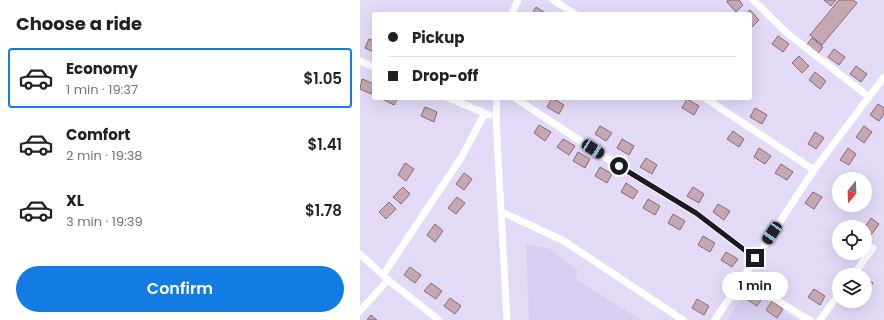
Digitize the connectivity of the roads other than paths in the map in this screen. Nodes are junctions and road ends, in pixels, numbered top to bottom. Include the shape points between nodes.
1 (518, 0) edge
2 (553, 0) edge
3 (752, 0) edge
4 (513, 12) edge
5 (572, 12) edge
6 (360, 61) edge
7 (372, 66) edge
8 (884, 77) edge
9 (869, 97) junction
10 (454, 100) edge
11 (497, 100) edge
12 (518, 100) edge
13 (708, 100) edge
14 (485, 113) junction
15 (496, 118) junction
16 (814, 170) junction
17 (502, 212) junction
18 (873, 248) dead end
19 (360, 254) edge
20 (755, 258) junction
21 (858, 268) edge
22 (385, 278) junction
23 (742, 278) junction
24 (832, 304) edge
25 (360, 311) edge
26 (439, 320) edge
27 (507, 320) edge
28 (683, 320) edge
29 (715, 320) edge
30 (810, 320) edge
31 (820, 320) edge

1 - 4 street
2 - 5 street
3 - 9 street via 787,33
6 - 7 street
8 - 9 street
9 - 16 street
10 - 14 street
11 - 15 street
12 - 20 street via 696,213
13 - 16 street
14 - 15 street
14 - 22 street via 461,158
15 - 17 street
16 - 20 street
17 - 27 street
17 - 28 street via 564,241
18 - 21 street
19 - 22 street
20 - 23 street
22 - 25 street
22 - 26 street
23 - 29 street
23 - 30 street
24 - 31 street

